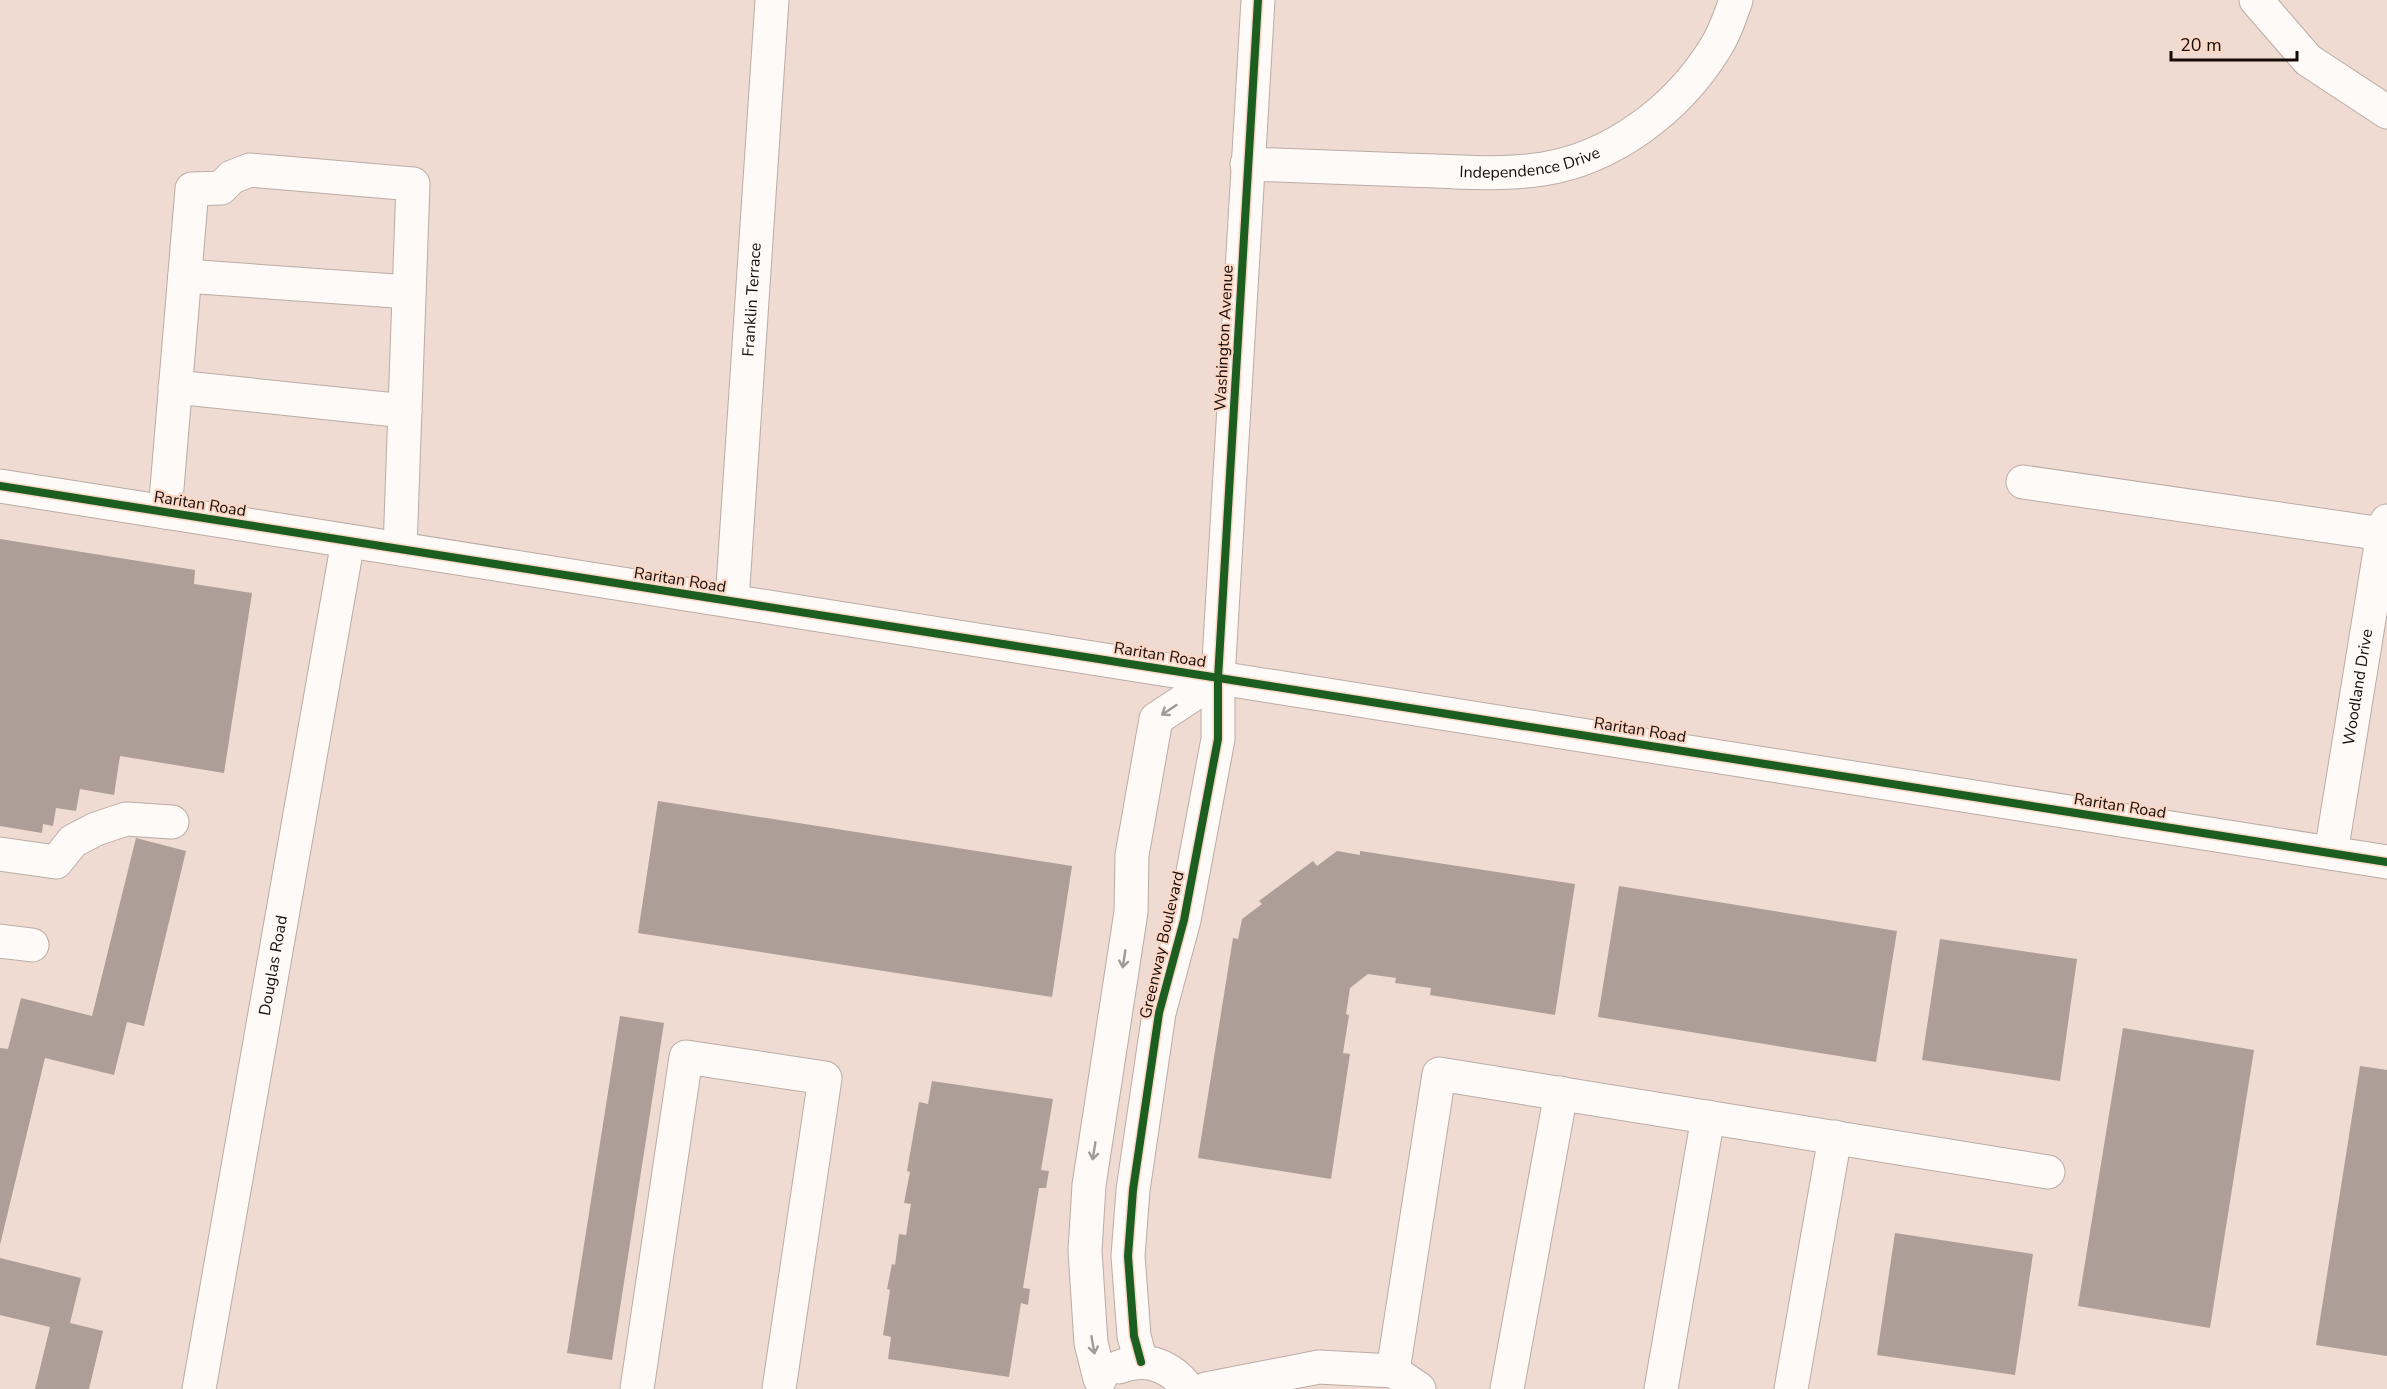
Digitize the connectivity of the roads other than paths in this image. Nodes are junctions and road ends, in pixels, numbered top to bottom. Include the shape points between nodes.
1 (772, 0) edge
2 (1258, 0) edge
3 (1736, 0) edge
4 (2256, 0) edge
5 (2387, 112) edge
6 (1247, 164) junction
7 (185, 276) junction
8 (409, 292) junction
9 (175, 387) junction
10 (405, 411) junction
11 (2023, 482) dead end
12 (0, 486) edge
13 (165, 512) junction
14 (2385, 527) edge
15 (348, 541) junction
16 (400, 549) junction
17 (732, 602) junction
18 (1218, 678) junction
19 (172, 822) dead end
20 (2331, 853) junction
21 (0, 854) edge
22 (2387, 862) edge
23 (1131, 912) junction
24 (1184, 920) junction
25 (0, 941) edge
26 (32, 945) dead end
27 (1561, 1094) junction
28 (1708, 1117) junction
29 (1835, 1137) junction
30 (2048, 1172) dead end
31 (1141, 1362) junction
32 (1393, 1371) junction
33 (1097, 1384) edge
34 (199, 1389) edge
35 (638, 1389) edge
36 (779, 1389) edge
37 (1188, 1389) edge
38 (1206, 1389) edge
39 (1419, 1389) edge
40 (1507, 1389) edge
41 (1660, 1389) edge
42 (1791, 1389) edge

1 - 17 street, Franklin Terrace
2 - 6 street, Washington Avenue
3 - 6 street, Independence Drive via 1715,50 1683,92 1643,127 1596,153 1545,169 1492,174
4 - 5 street via 2308,60
6 - 18 street, Washington Avenue
7 - 8 street
7 - 8 street via 192,189 221,188 232,177 250,170 413,184
7 - 9 street
8 - 10 street
9 - 10 street
9 - 13 street
10 - 16 street
11 - 14 street
12 - 13 street, Raritan Road
13 - 15 street, Raritan Road
14 - 20 street, Woodland Drive
15 - 16 street, Raritan Road
15 - 34 street, Douglas Road
16 - 17 street, Raritan Road
17 - 18 street, Raritan Road
18 - 20 street, Raritan Road
18 -> 23 street, Greenway Boulevard via 1156,719 1132,855
18 - 24 street, Greenway Boulevard via 1218,739
19 - 21 street via 126,819 96,829 74,841 56,862
20 - 22 street, Raritan Road
23 - 24 street
23 -> 33 street, Greenway Boulevard via 1089,1185 1085,1251
24 - 31 street, Greenway Boulevard via 1159,1013 1132,1190 1128,1256 1134,1336
25 - 26 street
27 - 28 street
27 - 32 street via 1439,1074
27 - 40 street
28 - 29 street
28 - 41 street
29 - 30 street
29 - 42 street
31 - 33 street via 1116,1368
31 - 37 street via 1170,1370
32 - 38 street via 1319,1366
32 - 39 street
35 - 36 street via 686,1057 825,1078

